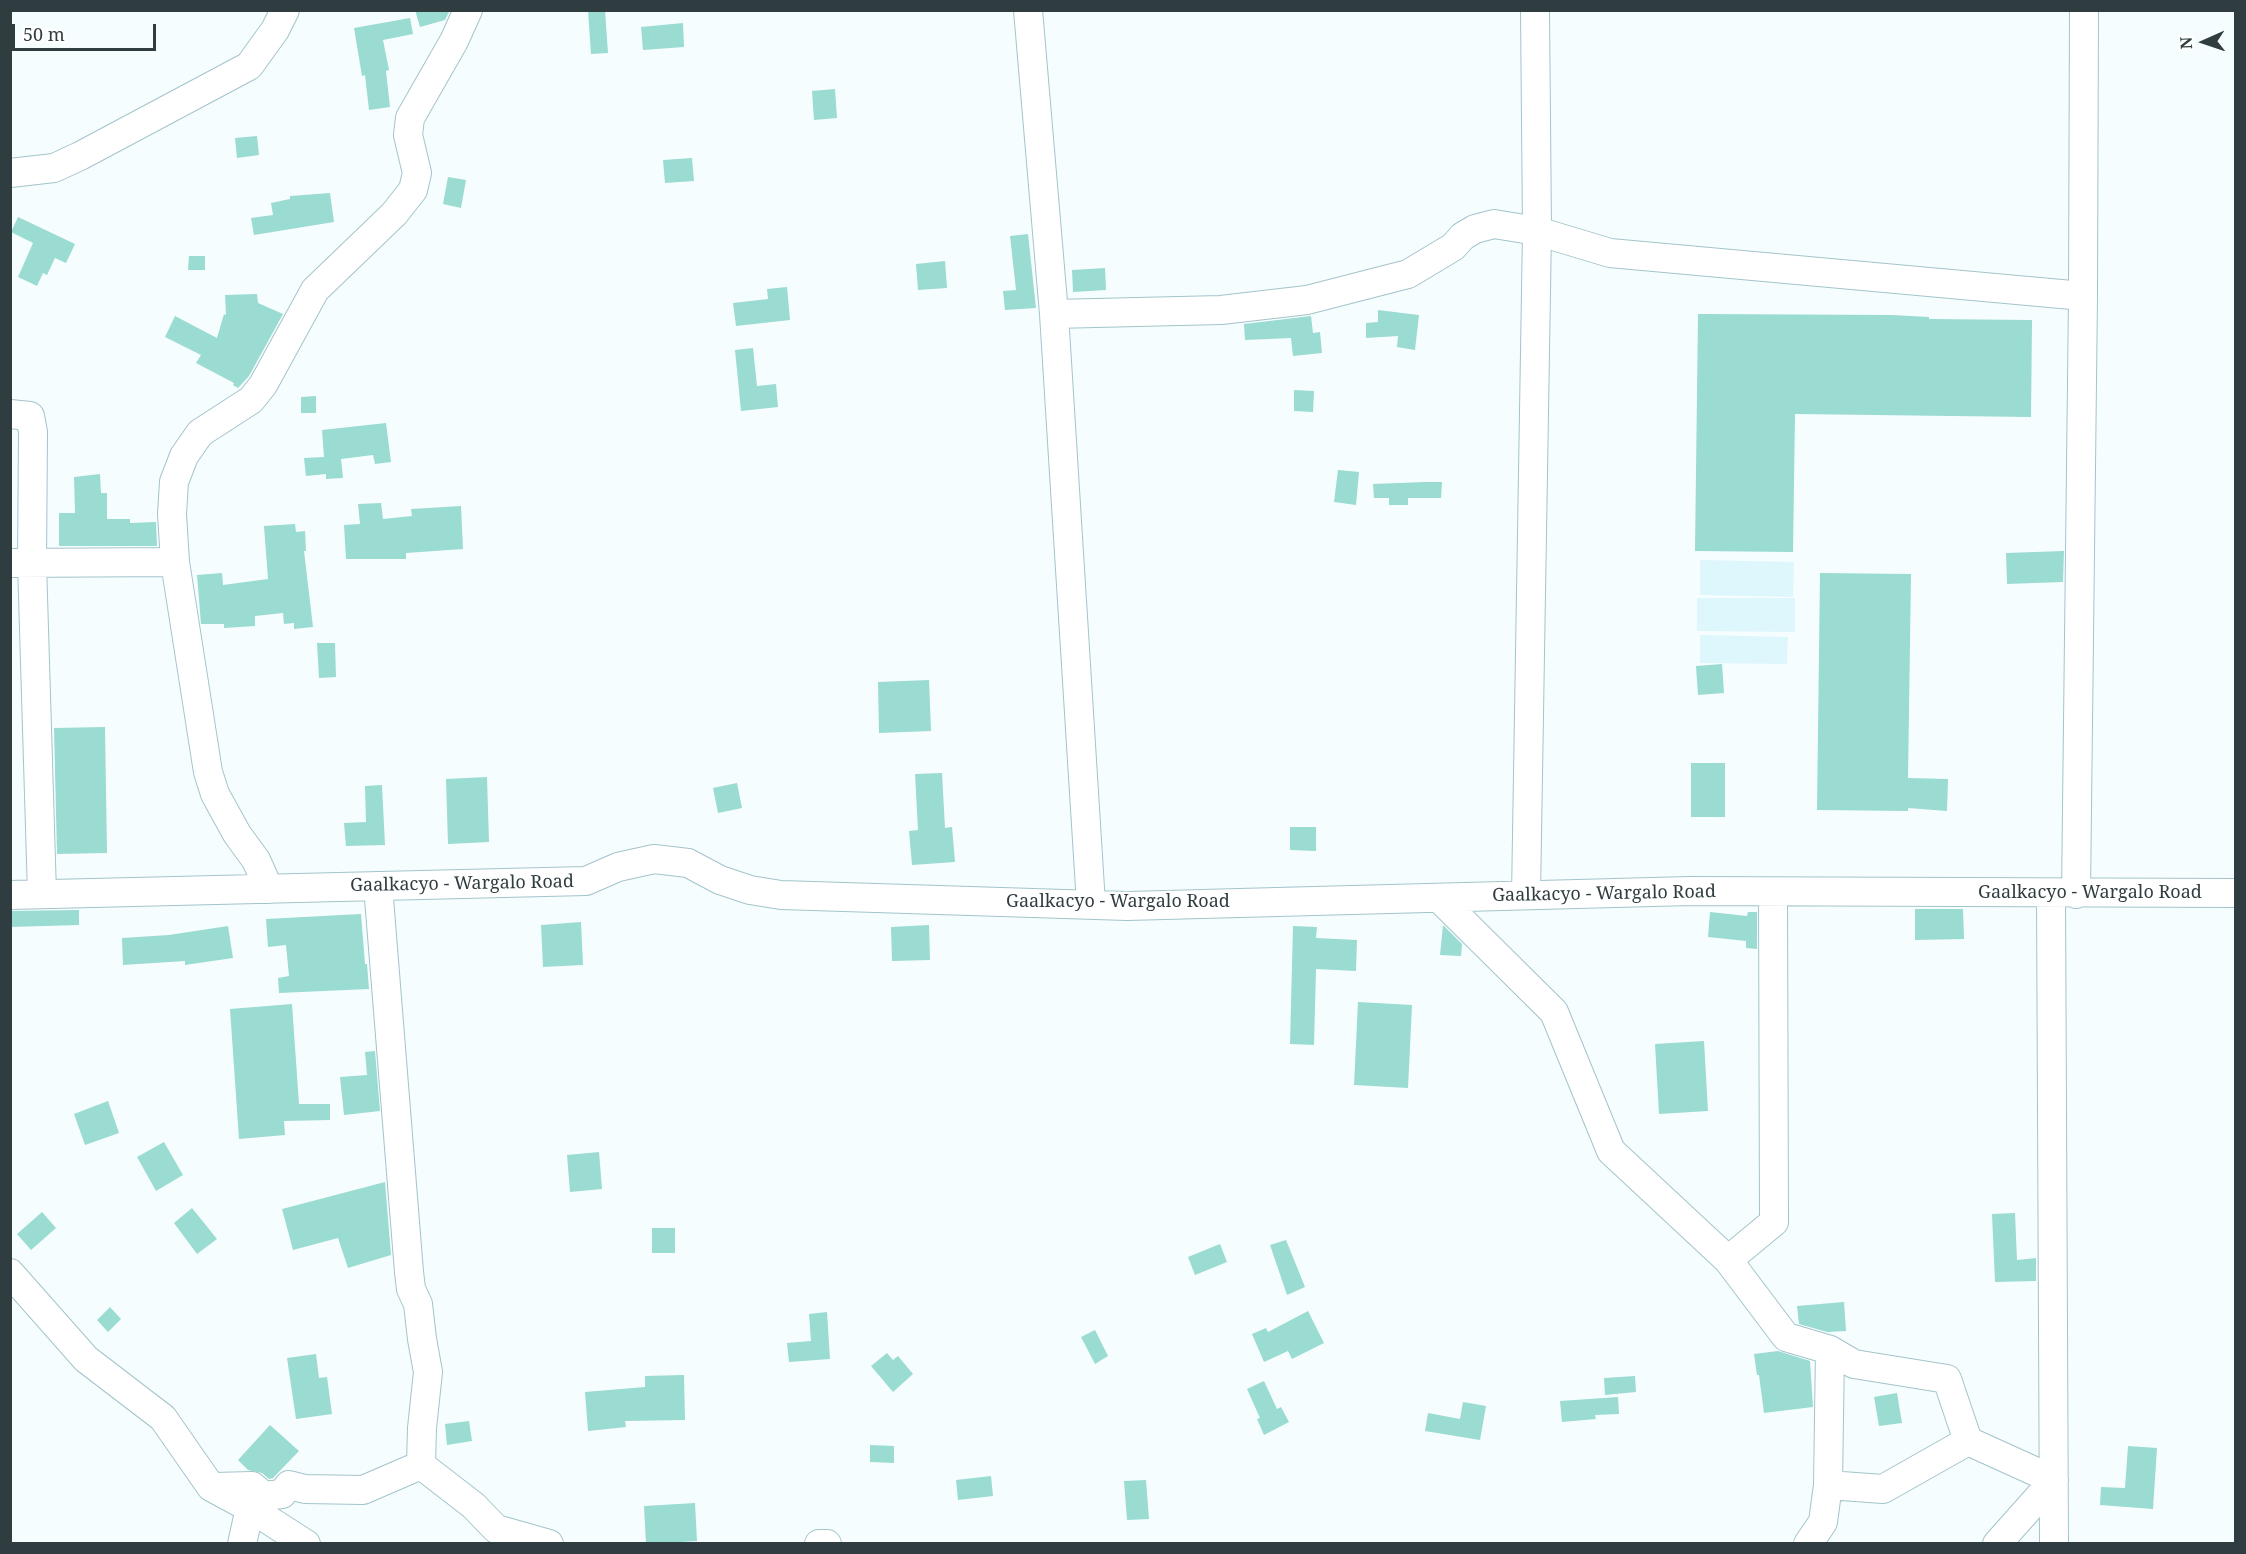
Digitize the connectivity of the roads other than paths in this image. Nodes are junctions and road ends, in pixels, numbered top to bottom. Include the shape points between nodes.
1 (285, 10) edge
2 (468, 10) edge
3 (1028, 10) edge
4 (1534, 10) edge
5 (2084, 10) edge
6 (10, 173) edge
7 (1537, 231) junction
8 (2083, 296) junction
9 (1054, 314) junction
10 (10, 414) edge
11 (175, 562) junction
12 (21, 563) edge
13 (378, 886) junction
14 (269, 889) junction
15 (1773, 892) junction
16 (2235, 893) edge
17 (42, 894) junction
18 (2063, 894) junction
19 (10, 895) edge
20 (1526, 895) junction
21 (1439, 898) junction
22 (1091, 904) junction
23 (1728, 1260) junction
24 (10, 1273) edge
25 (1830, 1350) junction
26 (1968, 1441) junction
27 (421, 1465) junction
28 (2054, 1480) junction
29 (1828, 1485) junction
30 (211, 1487) junction
31 (250, 1508) junction
32 (1820, 1536) edge
33 (242, 1544) edge
34 (306, 1544) edge
35 (549, 1544) edge
36 (819, 1544) edge
37 (827, 1544) edge
38 (1997, 1544) edge
39 (2054, 1544) edge

1 - 6 street via 249,66 54,168
2 - 11 street via 410,118 408,135 417,173 413,190 394,214 315,290 251,400 200,433 184,456 174,482
3 - 9 street
4 - 7 street
5 - 8 street
7 - 8 street via 1610,252
7 - 9 street via 1494,224 1475,229 1408,274 1283,304 1221,310
7 - 20 street
8 - 18 street
9 - 22 street
10 - 12 street via 30,416 33,432
11 - 12 street
11 - 14 street via 208,772 215,794 256,860
12 - 17 street
13 - 14 street, Gaalkacyo - Wargalo Road
13 - 22 street, Gaalkacyo - Wargalo Road via 586,881 618,867 654,860 688,863 720,880 781,895
13 - 27 street via 409,1272 428,1372
14 - 17 street, Gaalkacyo - Wargalo Road
15 - 18 street, Gaalkacyo - Wargalo Road
15 - 20 street, Gaalkacyo - Wargalo Road
15 - 23 street via 1774,1222
16 - 18 street, Gaalkacyo - Wargalo Road
17 - 19 street, Gaalkacyo - Wargalo Road
18 - 28 street
20 - 21 street, Gaalkacyo - Wargalo Road
21 - 22 street, Gaalkacyo - Wargalo Road
21 - 23 street via 1554,1012 1611,1151
23 - 25 street via 1786,1337
24 - 30 street via 86,1359 163,1418
25 - 26 street via 1854,1364 1947,1379
25 - 29 street
26 - 28 street
26 - 29 street via 1883,1489
27 - 30 street via 363,1490 290,1485 282,1494 264,1496 252,1486
27 - 35 street via 474,1506 496,1529
28 - 38 street
28 - 39 street
29 - 32 street
30 - 31 street
31 - 33 street
31 - 34 street
36 - 37 street

